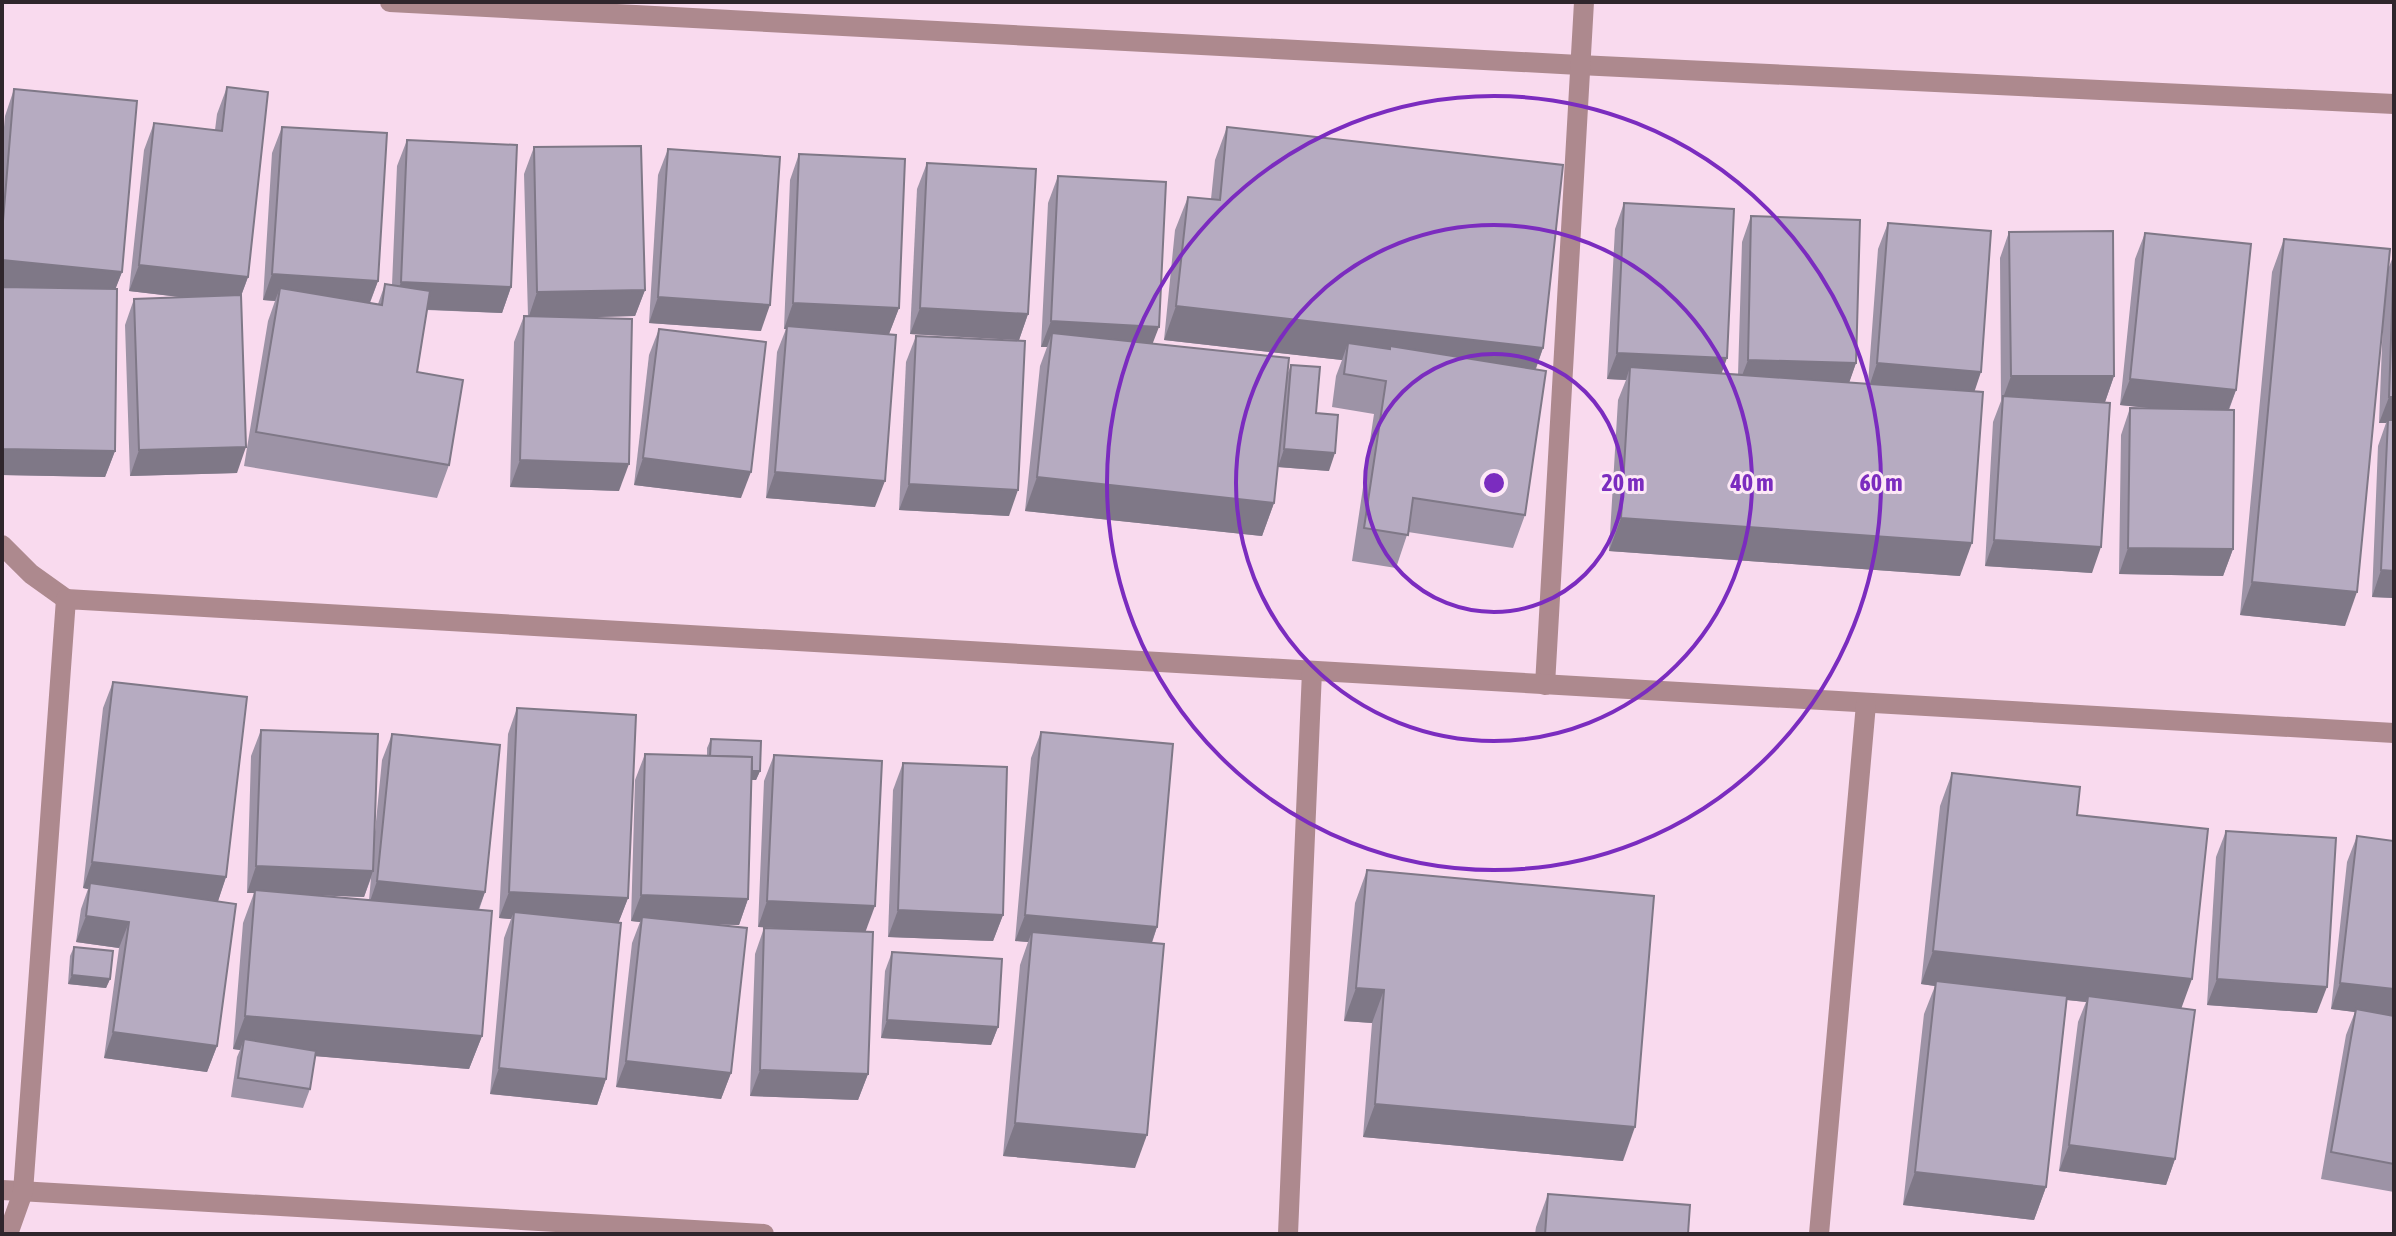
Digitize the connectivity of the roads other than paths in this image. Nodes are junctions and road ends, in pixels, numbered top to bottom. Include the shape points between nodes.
1 (390, 2) edge
2 (1584, 2) edge
3 (1579, 65) junction
4 (2394, 104) edge
5 (2, 545) edge
6 (66, 599) junction
7 (1312, 671) junction
8 (1545, 685) junction
9 (1866, 704) junction
10 (2394, 733) edge
11 (2, 1190) edge
12 (23, 1192) junction
13 (8, 1234) edge
14 (764, 1234) edge
15 (1288, 1234) edge
16 (1819, 1234) edge

1 - 3 street
2 - 3 street
3 - 4 street
3 - 8 street
5 - 6 street
6 - 7 street
6 - 12 street
7 - 8 street
7 - 15 street
8 - 9 street
9 - 10 street
9 - 16 street
11 - 12 street
12 - 13 street
12 - 14 street

